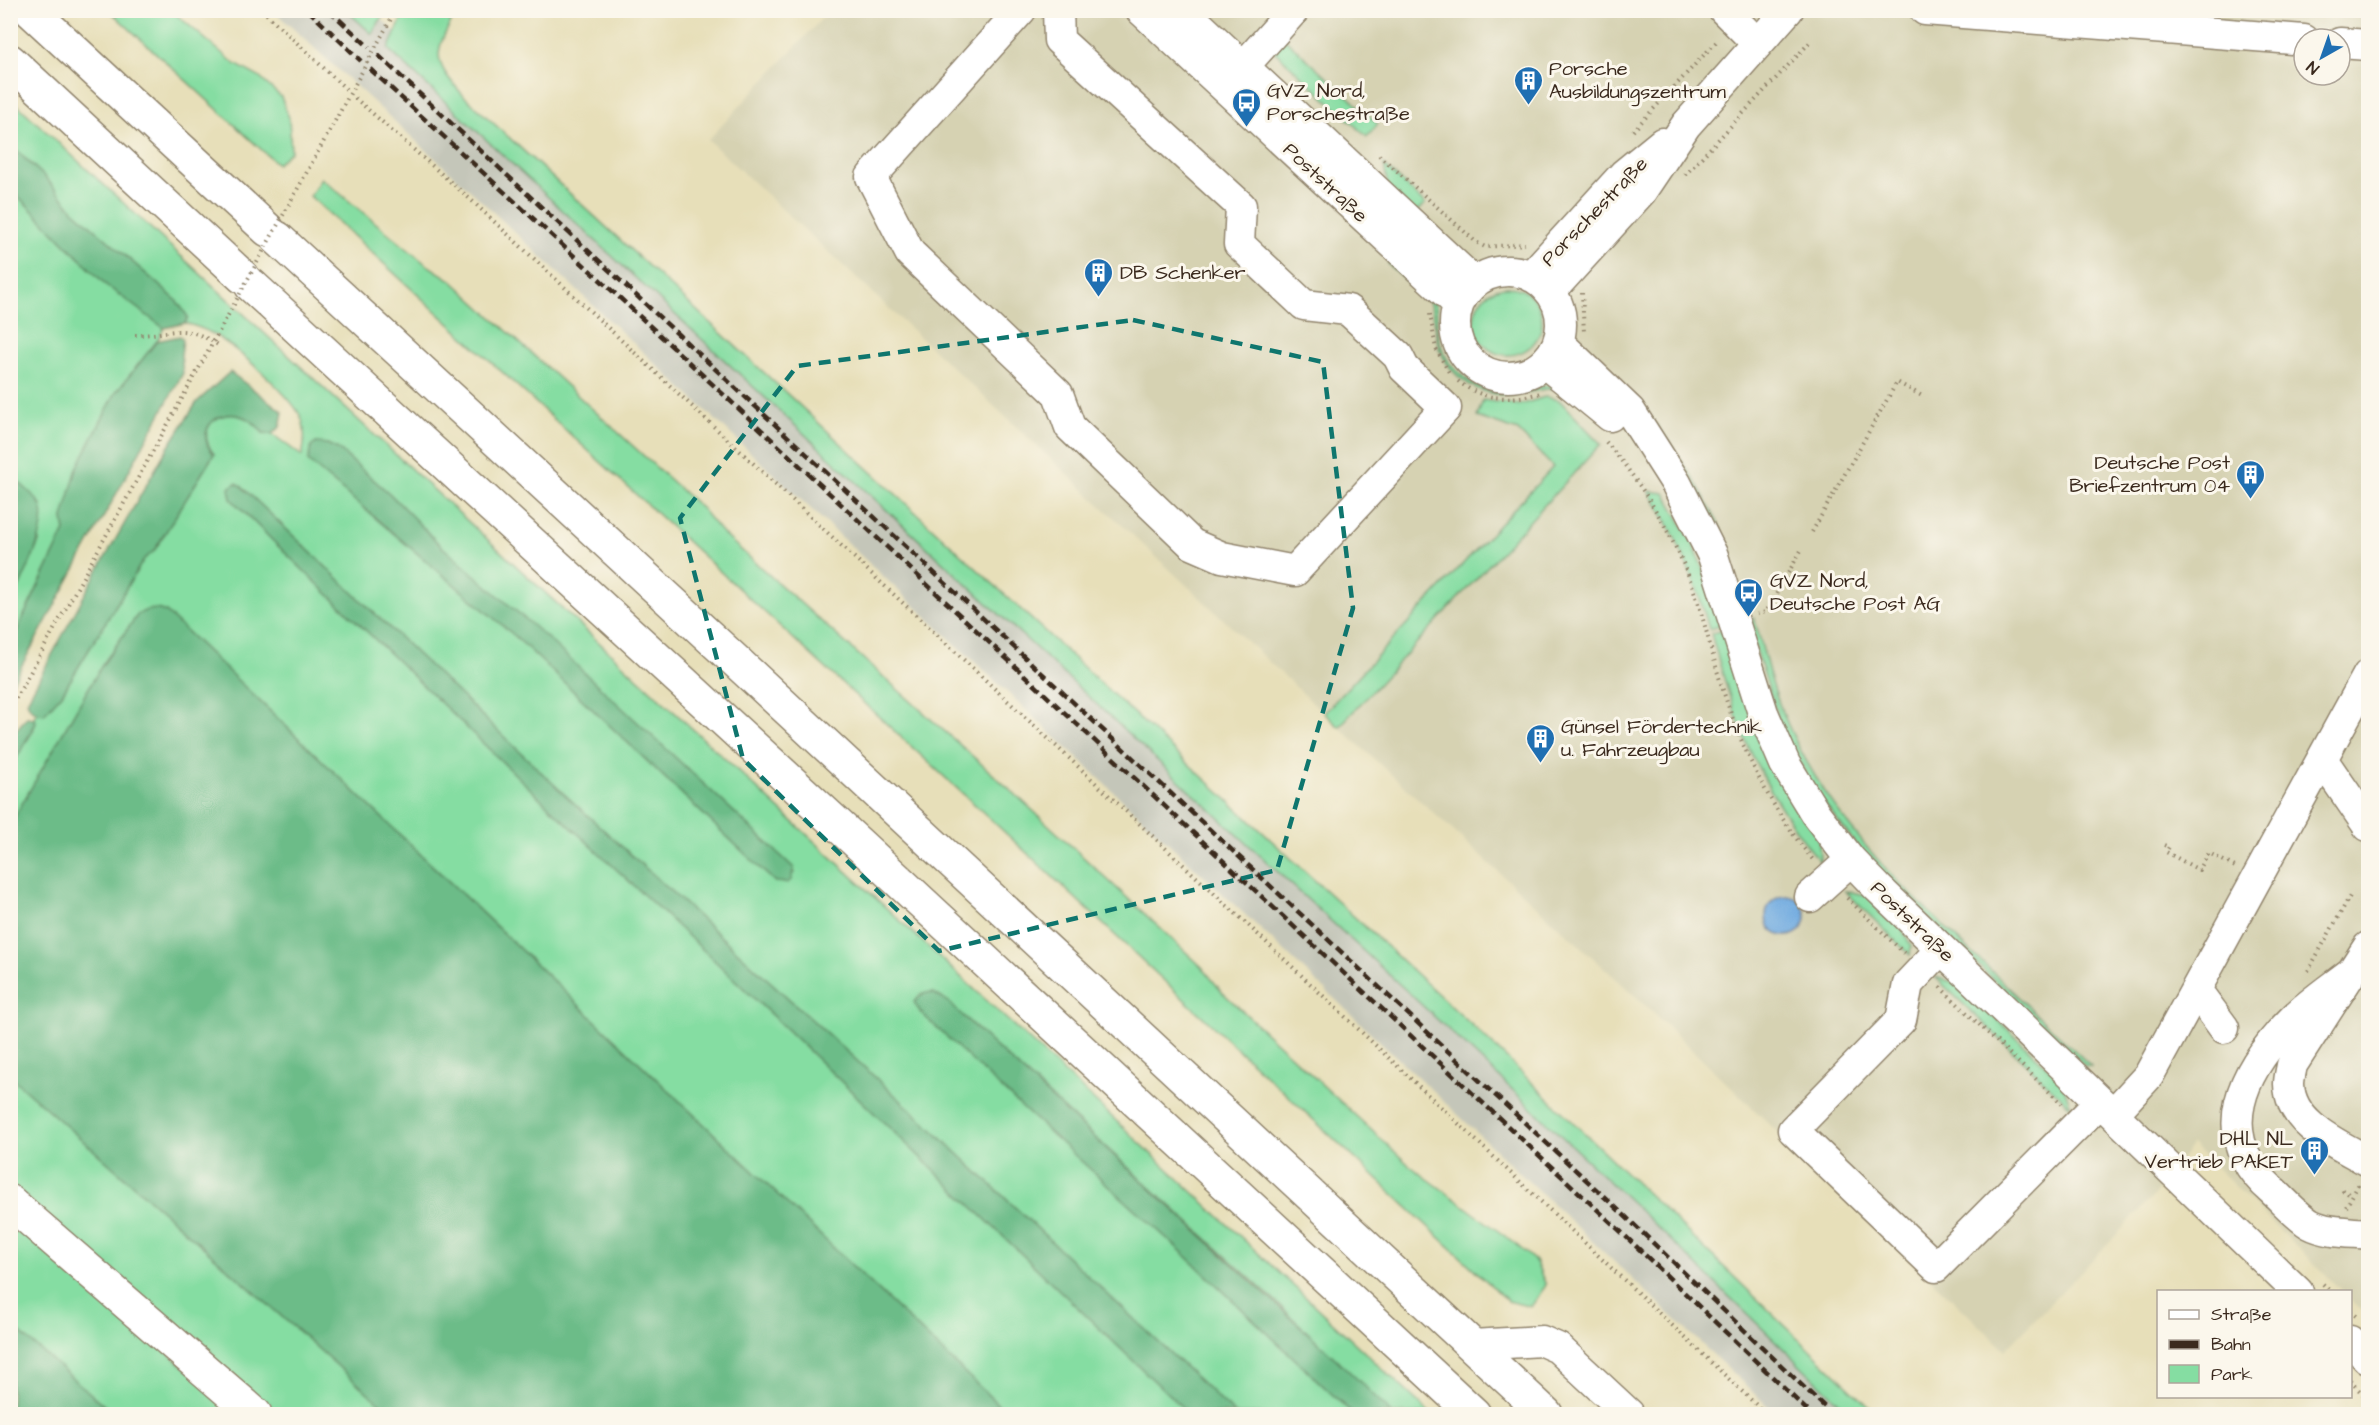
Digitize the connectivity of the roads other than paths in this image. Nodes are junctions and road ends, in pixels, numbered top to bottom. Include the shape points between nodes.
1 (30, 10) edge
2 (1022, 10) edge
3 (1058, 10) edge
4 (1141, 10) edge
5 (1183, 10) edge
6 (1294, 10) edge
7 (1788, 10) edge
8 (1925, 10) edge
9 (1729, 16) edge
10 (2292, 39) edge
11 (1757, 43) junction
12 (2352, 44) edge
13 (2368, 45) edge
14 (10, 61) edge
15 (1244, 66) junction
16 (1541, 284) junction
17 (1466, 293) junction
18 (1549, 366) junction
19 (2368, 675) edge
20 (2322, 759) junction
21 (2368, 826) edge
22 (1931, 959) junction
23 (2361, 959) edge
24 (2196, 990) junction
25 (2224, 1028) dead end
26 (2098, 1112) junction
27 (2366, 1168) edge
28 (10, 1202) edge
29 (2368, 1234) edge
30 (2296, 1290) edge
31 (2352, 1343) edge
32 (1472, 1345) junction
33 (2368, 1359) edge
34 (255, 1414) edge
35 (1473, 1414) edge
36 (1546, 1414) edge
37 (1629, 1414) edge

1 - 32 main road
2 - 3 street via 871,177 910,253 1058,394 1070,427 1192,544 1222,557 1295,571 1446,408 1348,310 1304,305 1239,244 1241,206 1059,40
4 - 17 street, Poststraße
5 - 15 street, Poststraße
6 - 15 street
7 - 11 street, Porschestraße
8 - 10 street
9 - 11 street
11 - 16 street, Porschestraße via 1686,125 1624,174
12 - 13 street
14 - 35 main road
15 - 17 street, Poststraße
16 - 17 street via 1516,271 1501,271 1487,274
16 - 18 street via 1559,309 1561,325
17 - 18 street via 1454,319 1458,344 1475,367 1508,379
18 - 22 street, Poststraße via 1660,459 1690,507 1713,556 1763,713 1785,764 1815,813 1830,878
19 - 20 street
20 - 21 street
20 - 24 street
22 - 26 street, Poststraße
22 - 26 street via 1908,984 1901,1020 1793,1130 1936,1267
23 - 27 street via 2292,1065 2289,1084 2293,1102 2304,1120
23 - 29 street via 2294,1018 2266,1050 2245,1083 2236,1113 2240,1147 2258,1178 2311,1224
24 - 25 street
24 - 26 street via 2149,1075
26 - 30 street, Poststraße
28 - 34 main road
31 - 33 street
32 - 36 main road
32 - 37 street via 1542,1341 1558,1348

